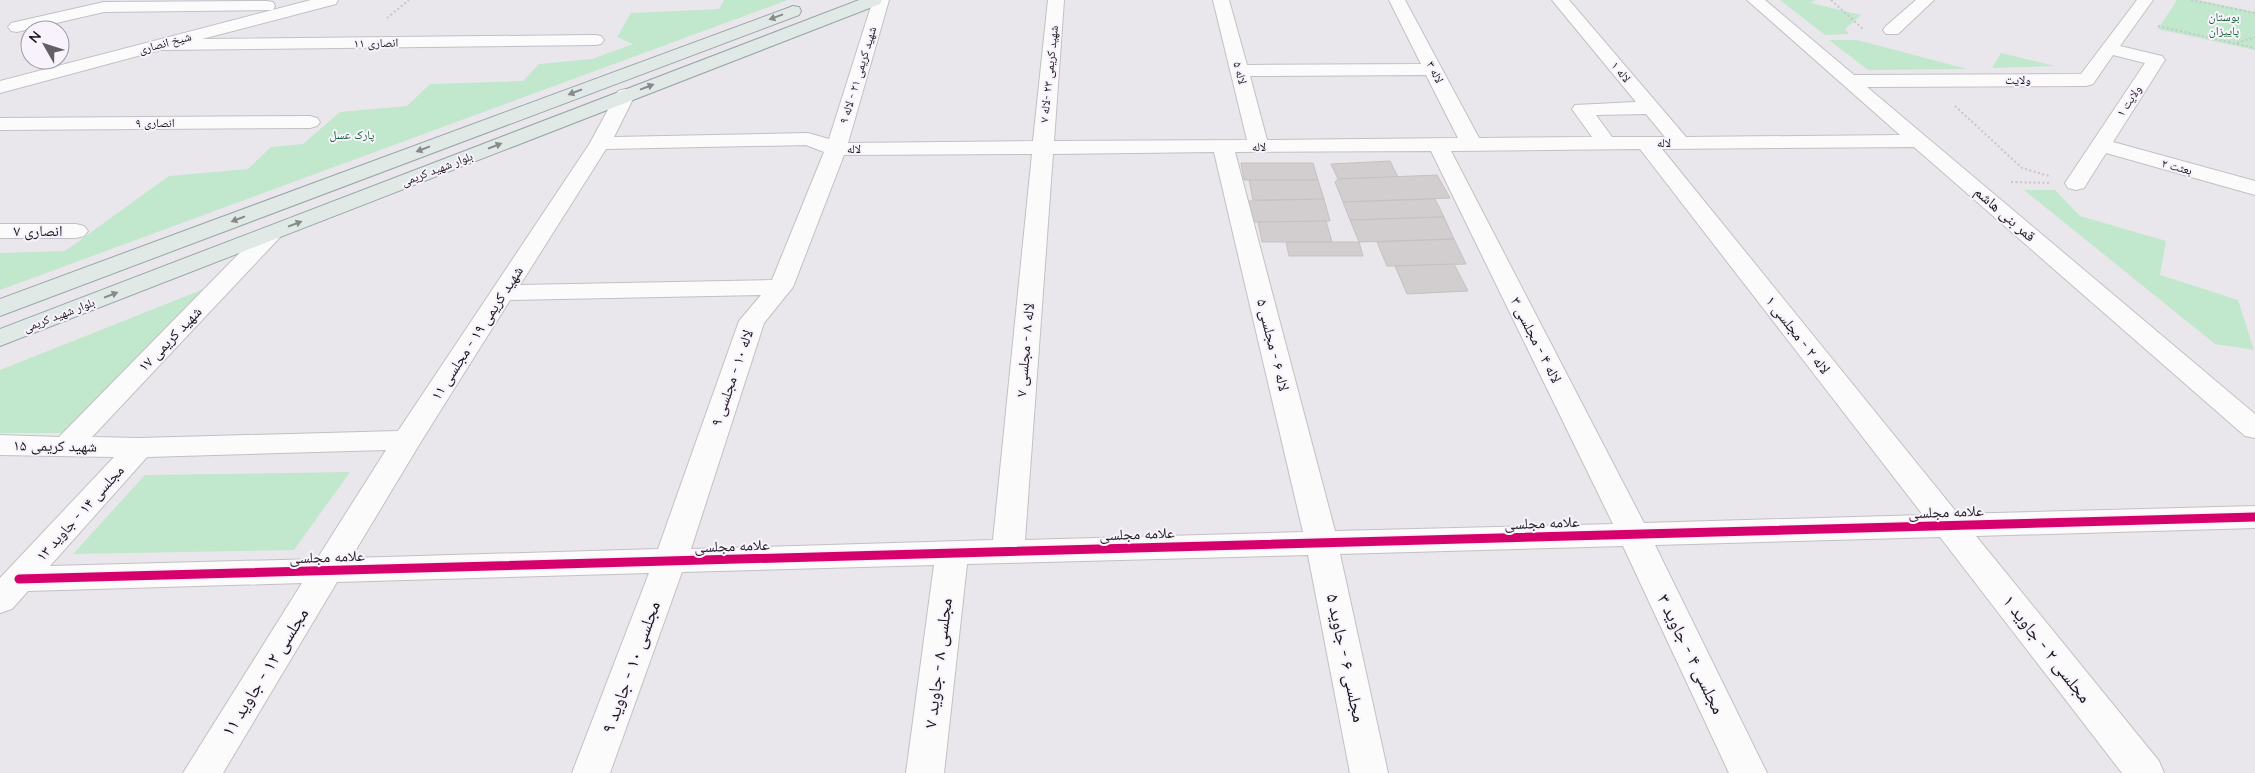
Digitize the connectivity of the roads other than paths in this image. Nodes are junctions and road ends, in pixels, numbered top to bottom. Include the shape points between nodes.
1 (330, 0) edge
2 (822, 0) edge
3 (874, 0) edge
4 (881, 0) edge
5 (1056, 0) edge
6 (1221, 0) edge
7 (1397, 0) edge
8 (1560, 0) edge
9 (1755, 0) edge
10 (1926, 0) edge
11 (2145, 0) edge
12 (306, 6) junction
13 (17, 27) dead end
14 (1892, 30) dead end
15 (594, 40) dead end
16 (158, 45) junction
17 (2109, 49) junction
18 (1433, 69) junction
19 (1239, 71) junction
20 (1850, 80) junction
21 (0, 87) edge
22 (625, 95) junction
23 (1652, 108) junction
24 (310, 122) dead end
25 (0, 124) edge
26 (1920, 141) junction
27 (600, 143) junction
28 (1646, 143) junction
29 (1681, 143) junction
30 (1607, 144) junction
31 (1438, 145) junction
32 (1472, 145) junction
33 (2099, 146) junction
34 (1223, 147) junction
35 (1259, 147) junction
36 (1041, 148) junction
37 (836, 149) junction
38 (2076, 184) road end
39 (2255, 188) edge
40 (76, 230) dead end
41 (0, 231) edge
42 (272, 233) junction
43 (781, 287) junction
44 (503, 293) junction
45 (0, 308) edge
46 (0, 338) edge
47 (2255, 429) edge
48 (407, 440) junction
49 (0, 446) edge
50 (67, 446) junction
51 (139, 448) junction
52 (2255, 517) edge
53 (1950, 526) junction
54 (1634, 535) junction
55 (1322, 543) junction
56 (1008, 552) junction
57 (952, 554) junction
58 (670, 562) junction
59 (328, 571) junction
60 (10, 590) edge
61 (202, 773) edge
62 (592, 773) edge
63 (925, 773) edge
64 (1369, 773) edge
65 (1748, 773) edge
66 (2144, 773) edge

1 - 12 street, شیخ انصاری
2 -> 45 main road, بلوار شهید کریمی
22 -> 3 main road, بلوار شهید کریمی
4 - 37 street, شهید کریمی ۲۱ - لاله ۹
5 - 36 street, شهید کریمی ۲۳ -لاله ۷
6 - 19 street, لاله ۵
7 - 18 street, لاله ۳
8 - 23 street, لاله ۱
9 - 20 street, قمر بنی هاشم
10 - 14 street
11 - 17 street, ولایت
12 - 13 street via 104,7
12 - 16 street, شیخ انصاری
15 - 16 street, انصاری ۱۱
16 - 21 street, شیخ انصاری
17 - 20 street, ولایت via 2086,80
17 - 33 street, ولایت ۱ via 2156,60
18 - 19 street
18 - 32 street, لاله ۳
19 - 35 street, لاله ۵
20 - 26 street, قمر بنی هاشم
22 - 27 street, شهید کریمی ۱۹ - مجلسی ۱۱
42 -> 22 main road, بلوار شهید کریمی
23 - 29 street, لاله ۱
23 - 30 street via 1582,109
24 - 25 street, انصاری ۹
26 - 29 street, لاله
26 - 47 street, قمر بنی هاشم
27 - 37 street, لاله via 808,139
27 - 44 street, شهید کریمی ۱۹ - مجلسی ۱۱
28 - 29 street, لاله
28 - 30 street, لاله
28 - 53 street, لاله ۲ - مجلسی ۱
30 - 32 street, لاله
31 - 32 street, لاله
31 - 35 street, لاله
31 - 54 street, لاله ۴ - مجلسی ۳
33 - 38 street, ولایت ۱
33 - 39 street, بعثت ۲
34 - 35 street, لاله
34 - 36 street, لاله
34 - 55 street, لاله ۶ - مجلسی ۵
36 - 37 street, لاله
36 - 56 street, لاله ۸ - مجلسی ۷
37 - 43 street, لاله ۱۰ - مجلسی ۹
40 - 41 street, انصاری ۷
46 -> 42 main road, بلوار شهید کریمی
42 - 50 street, شهید کریمی ۱۷
43 - 44 street
43 - 58 street, لاله ۱۰ - مجلسی ۹ via 752,321
44 - 48 street, شهید کریمی ۱۹ - مجلسی ۱۱
48 - 51 street, شهید کریمی ۱۵
48 - 59 street, شهید کریمی ۱۹ - مجلسی ۱۱
49 - 50 street, شهید کریمی ۱۵
50 - 51 street, شهید کریمی ۱۵
51 - 60 street, مجلسی ۱۴ - جاوید ۱۳
52 - 53 street, علامه مجلسی
53 - 54 street, علامه مجلسی
53 - 66 street, مجلسی ۲ - جاوید ۱
54 - 55 street, علامه مجلسی
54 - 65 street, مجلسی ۴ - جاوید ۳
55 - 56 street, علامه مجلسی
55 - 64 street, مجلسی ۶ - جاوید ۵
56 - 57 street, علامه مجلسی
57 - 58 street, علامه مجلسی
57 - 63 street, مجلسی ۸ - جاوید ۷
58 - 59 street, علامه مجلسی
58 - 62 street, مجلسی ۱۰ - جاوید ۹
59 - 60 street, علامه مجلسی
59 - 61 street, مجلسی ۱۲ - جاوید ۱۱

